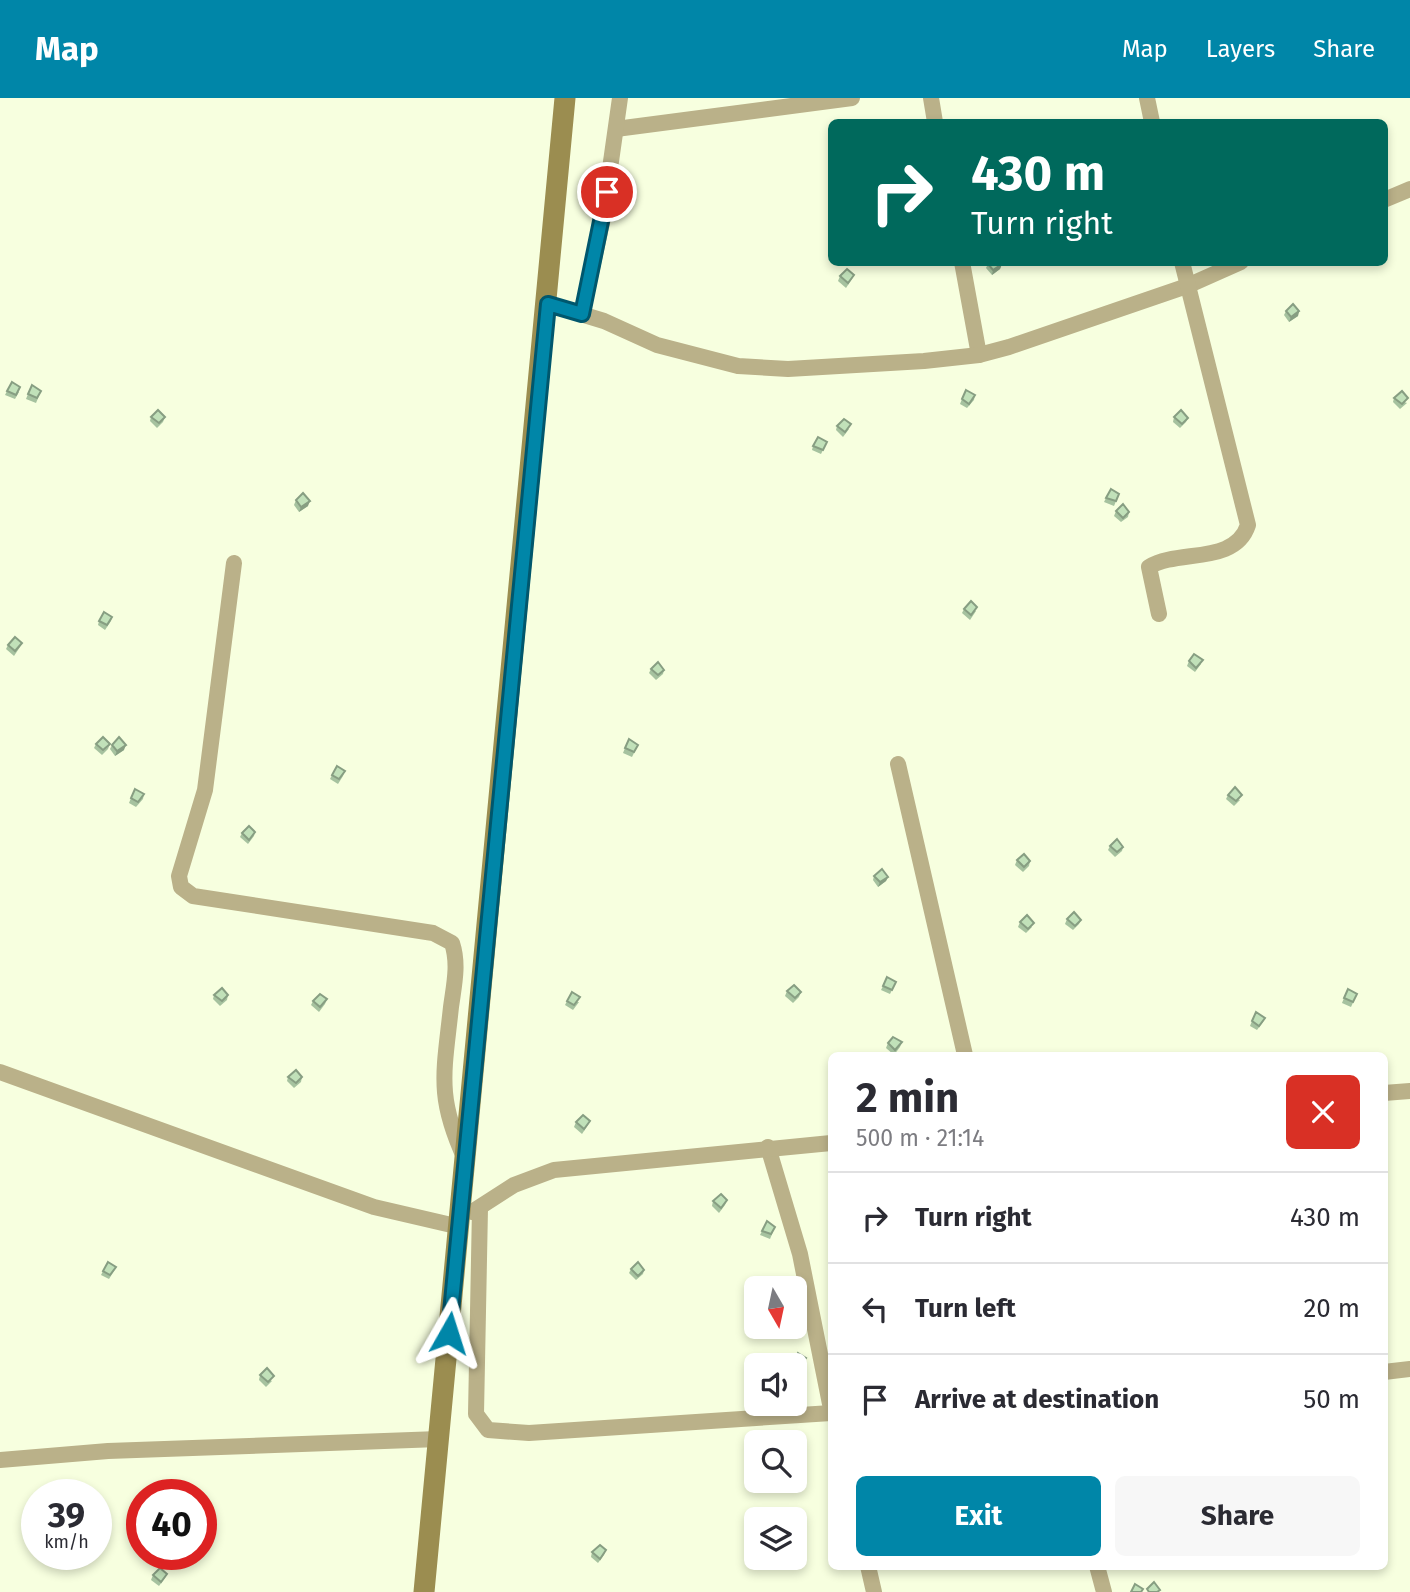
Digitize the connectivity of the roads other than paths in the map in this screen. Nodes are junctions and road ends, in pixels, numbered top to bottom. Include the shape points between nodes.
1 (565, 98) edge
2 (620, 98) edge
3 (852, 98) edge
4 (931, 98) edge
5 (1147, 98) edge
6 (934, 119) edge
7 (1151, 119) edge
8 (616, 129) junction
9 (1410, 189) edge
10 (1388, 198) edge
11 (963, 266) edge
12 (1183, 266) edge
13 (1232, 266) edge
14 (1187, 286) junction
15 (548, 304) junction
16 (582, 314) junction
17 (979, 355) junction
18 (234, 563) dead end
19 (1159, 614) dead end
20 (898, 764) dead end
21 (964, 1052) edge
22 (0, 1072) edge
23 (1410, 1091) edge
24 (1388, 1093) edge
25 (828, 1143) edge
26 (768, 1147) junction
27 (465, 1160) junction
28 (480, 1208) junction
29 (460, 1222) junction
30 (1410, 1369) edge
31 (1388, 1372) edge
32 (828, 1395) edge
33 (828, 1410) edge
34 (439, 1439) junction
35 (0, 1461) edge
36 (869, 1570) edge
37 (1098, 1570) edge
38 (424, 1592) edge
39 (874, 1592) edge
40 (1104, 1592) edge

1 - 15 street
2 - 8 street
3 - 8 street
4 - 6 street
5 - 7 street
8 - 16 street
9 - 10 street
11 - 17 street
12 - 14 street
13 - 14 street
14 - 17 street
14 - 19 street via 1248,524 1246,533 1230,546 1150,567
15 - 16 street
15 - 27 street
16 - 17 street via 657,345 738,366 788,369
18 - 27 street via 205,790 179,876 181,887 193,896 433,933 452,943 456,968 443,1092 449,1125
20 - 21 street
22 - 29 street via 374,1208
23 - 24 street
25 - 26 street
26 - 28 street via 554,1170 514,1185
26 - 32 street via 800,1254
27 - 29 street
28 - 29 street
28 - 33 street via 475,1406 479,1421 488,1430 529,1433
29 - 34 street
30 - 31 street
34 - 35 street via 108,1451
34 - 38 street
36 - 39 street
37 - 40 street

